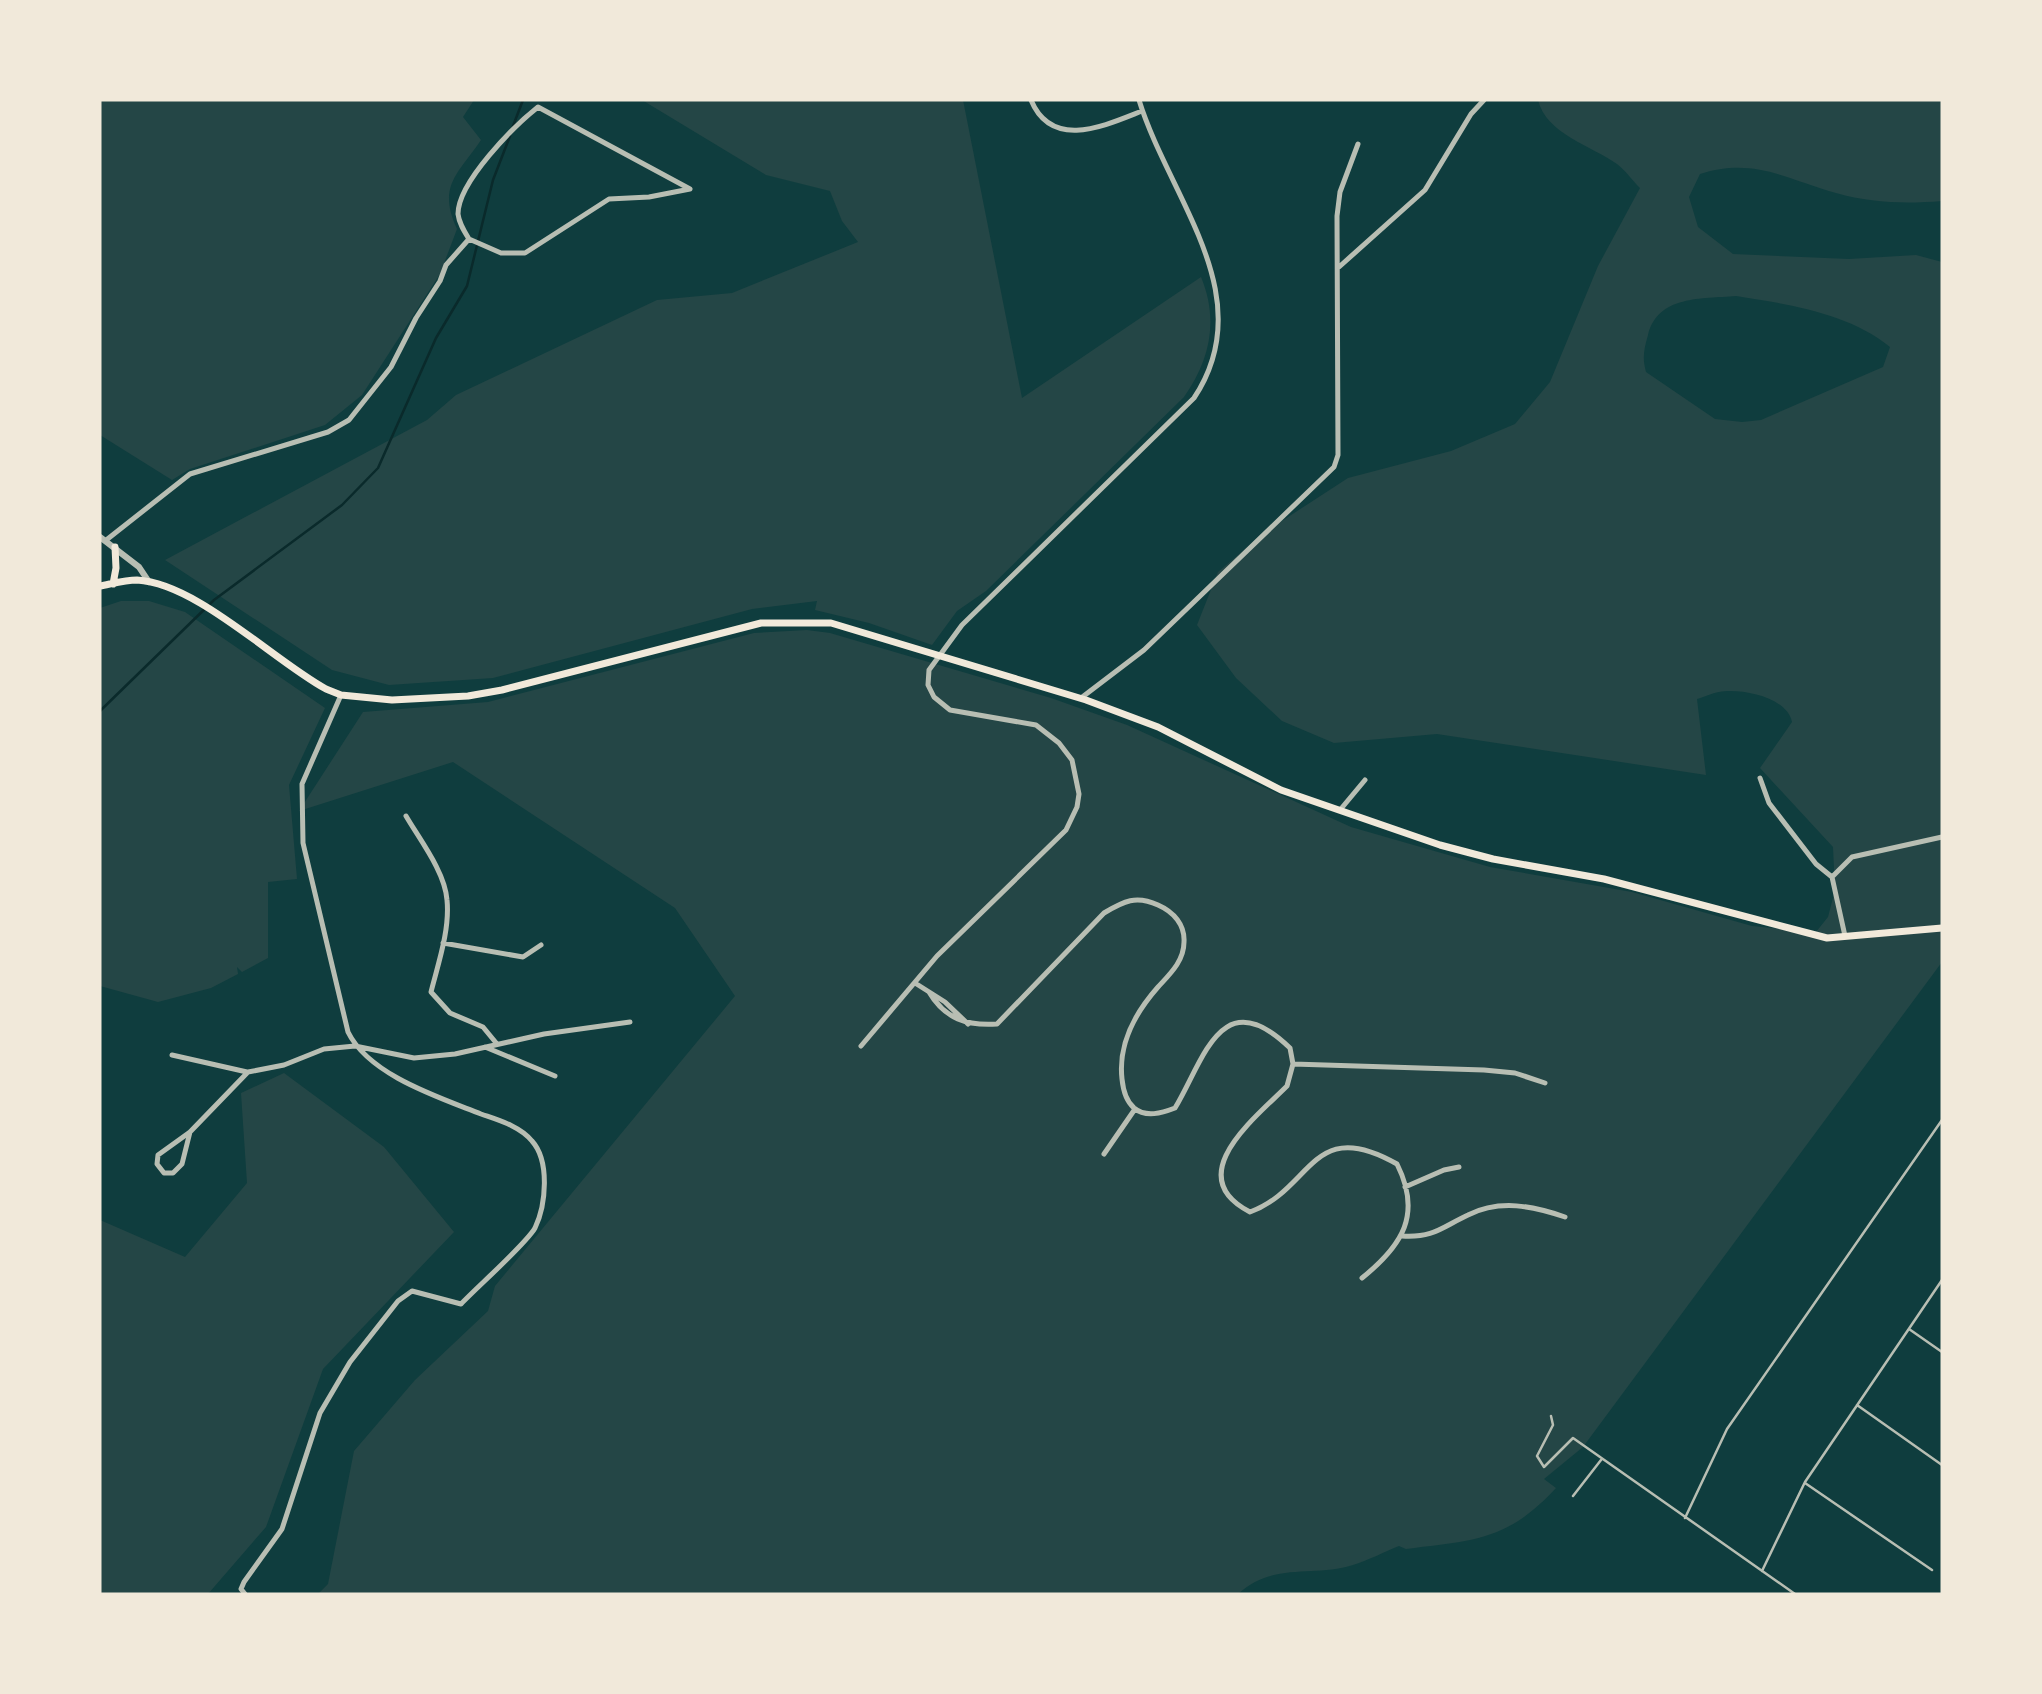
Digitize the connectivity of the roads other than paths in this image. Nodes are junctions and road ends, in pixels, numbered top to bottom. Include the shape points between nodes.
1 (538, 100) edge
2 (1031, 100) edge
3 (1139, 100) edge
4 (1485, 100) edge
5 (538, 107) junction
6 (1142, 111) junction
7 (1358, 144) dead end
8 (468, 239) junction
9 (1339, 267) junction
10 (102, 539) edge
11 (115, 547) junction
12 (113, 584) junction
13 (150, 584) junction
14 (100, 586) edge
15 (940, 656) junction
16 (341, 695) junction
17 (1081, 698) junction
18 (1759, 778) dead end
19 (1365, 780) dead end
20 (1340, 810) junction
21 (406, 816) dead end
22 (1942, 837) edge
23 (1832, 877) junction
24 (1942, 928) edge
25 (1845, 936) junction
26 (443, 943) junction
27 (541, 945) dead end
28 (915, 983) junction
29 (630, 1023) dead end
30 (496, 1044) junction
31 (355, 1046) junction
32 (861, 1046) dead end
33 (485, 1047) junction
34 (172, 1055) dead end
35 (1293, 1065) junction
36 (248, 1072) junction
37 (555, 1076) dead end
38 (1545, 1083) dead end
39 (1135, 1109) junction
40 (1942, 1120) edge
41 (190, 1132) junction
42 (1104, 1154) dead end
43 (1460, 1167) dead end
44 (1405, 1187) junction
45 (1565, 1217) dead end
46 (1402, 1236) junction
47 (1362, 1278) dead end
48 (1942, 1280) edge
49 (1909, 1329) junction
50 (1942, 1352) edge
51 (1857, 1405) junction
52 (1550, 1416) dead end
53 (1601, 1460) junction
54 (1942, 1465) edge
55 (1805, 1482) junction
56 (1573, 1496) dead end
57 (1685, 1518) junction
58 (1932, 1570) dead end
59 (1762, 1571) junction
60 (245, 1594) edge
61 (1795, 1594) edge

1 - 5 street
2 - 6 street via 1053,124 1067,131 1097,129
3 - 6 street
4 - 9 street via 1471,114 1425,190
5 - 8 street via 496,145 467,188 458,211
5 - 8 street via 691,189 609,199 525,253 501,253
6 - 15 street via 1210,266 1220,317 1214,362 1194,398 962,625
7 - 9 street via 1340,192
8 - 10 street via 446,265 391,367 349,419 328,432 190,474
9 - 17 street via 1338,455 1334,467 1144,650
10 - 11 street
11 - 12 main road
11 - 13 street via 139,567
12 - 13 main road via 137,580
12 - 14 main road
13 - 16 main road via 197,602 312,681
15 - 16 main road via 855,628 785,621 736,629 502,690 415,700
15 - 17 main road
15 - 28 street via 929,670 928,685 934,697 950,710 1036,725 1072,760 1079,794 1066,830
16 - 31 street via 302,785 303,843
17 - 20 main road via 1158,727 1281,790
18 - 23 street via 1769,803 1816,864
19 - 20 street
20 - 25 main road via 1493,859 1604,879 1827,938
21 - 26 street via 447,900
22 - 23 street via 1852,857
23 - 25 street
24 - 25 main road
26 - 27 street via 523,957
26 - 30 street via 431,992 450,1013 483,1027
28 - 32 street
28 - 39 street via 958,1021 997,1024 1104,913 1126,900 1144,899 1163,907 1177,918 1184,942 1181,958 1126,1036 1123,1089
29 - 30 street
30 - 33 street
31 - 33 street via 414,1058
31 - 36 street via 324,1049 284,1065
31 - 60 street via 428,1094 510,1125 533,1141 543,1166 544,1201 534,1229 461,1304 412,1292 398,1301 350,1362 320,1413 282,1529 244,1582 241,1589
33 - 37 street
34 - 36 street
35 - 38 street via 1484,1070 1515,1073
35 - 39 street via 1290,1048 1265,1026 1236,1024 1208,1043 1175,1108 1160,1114
35 - 44 street via 1287,1086 1228,1149 1221,1180 1233,1203 1250,1212 1264,1207 1330,1149 1352,1147 1397,1164
36 - 41 street
39 - 42 street
40 - 57 lane via 1727,1429
41 - 41 street via 158,1154 157,1164 164,1173 173,1173 182,1164
43 - 44 street
44 - 46 street via 1410,1195
45 - 46 street via 1520,1205 1493,1207 1435,1234
46 - 47 street via 1389,1256
48 - 49 lane
49 - 50 lane
49 - 51 lane
51 - 54 lane
51 - 55 lane
52 - 53 lane via 1553,1425 1537,1456 1544,1467 1573,1438
53 - 56 lane
53 - 57 lane
55 - 58 lane
55 - 59 lane
57 - 59 lane
59 - 61 lane

